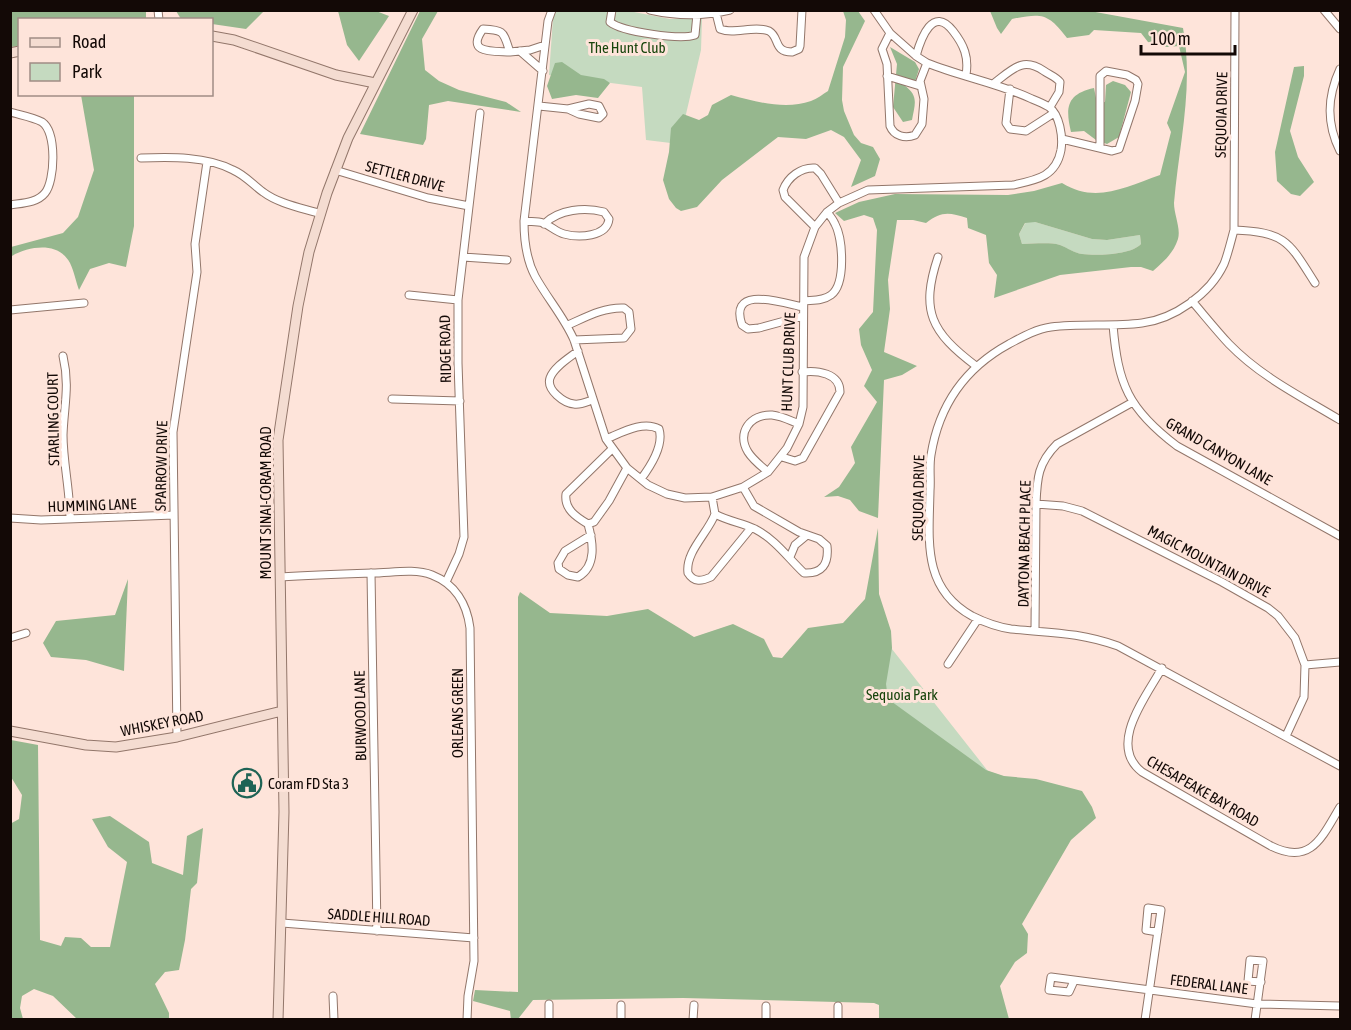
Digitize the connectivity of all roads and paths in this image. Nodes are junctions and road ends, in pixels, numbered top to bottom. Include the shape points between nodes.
1 (413, 10) edge
2 (548, 10) edge
3 (552, 10) edge
4 (612, 10) edge
5 (650, 10) edge
6 (802, 10) edge
7 (874, 10) edge
8 (1235, 10) edge
9 (1324, 10) edge
10 (729, 11) edge
11 (682, 12) edge
12 (716, 13) junction
13 (697, 14) junction
14 (549, 21) junction
15 (1341, 29) edge
16 (890, 33) junction
17 (213, 36) edge
18 (545, 45) junction
19 (520, 51) junction
20 (510, 52) junction
21 (916, 56) junction
22 (927, 63) junction
23 (1341, 69) edge
24 (543, 71) junction
25 (966, 75) junction
26 (887, 76) junction
27 (375, 83) junction
28 (993, 84) junction
29 (920, 86) junction
30 (1010, 89) junction
31 (539, 106) junction
32 (567, 109) dead end
33 (1052, 110) junction
34 (10, 112) edge
35 (480, 113) dead end
36 (1062, 139) junction
37 (1100, 147) junction
38 (1341, 151) edge
39 (141, 158) dead end
40 (207, 162) junction
41 (335, 170) junction
42 (839, 203) junction
43 (10, 205) edge
44 (470, 206) junction
45 (827, 213) junction
46 (321, 214) junction
47 (524, 221) junction
48 (544, 224) junction
49 (815, 226) junction
50 (1234, 230) junction
51 (463, 257) junction
52 (938, 257) dead end
53 (507, 260) dead end
54 (1315, 283) dead end
55 (409, 296) dead end
56 (458, 300) junction
57 (1192, 301) junction
58 (84, 303) dead end
59 (803, 304) junction
60 (10, 310) edge
61 (803, 316) junction
62 (567, 325) junction
63 (1113, 325) junction
64 (574, 340) junction
65 (578, 351) junction
66 (63, 356) dead end
67 (975, 366) junction
68 (802, 372) junction
69 (392, 399) dead end
70 (592, 399) junction
71 (460, 401) junction
72 (1133, 402) junction
73 (1341, 420) edge
74 (799, 424) junction
75 (606, 439) junction
76 (612, 449) junction
77 (782, 457) junction
78 (627, 468) junction
79 (768, 472) junction
80 (641, 479) junction
81 (742, 487) junction
82 (712, 497) junction
83 (1036, 504) junction
84 (715, 514) junction
85 (174, 515) junction
86 (10, 518) edge
87 (70, 518) junction
88 (588, 524) junction
89 (751, 528) junction
90 (591, 535) junction
91 (807, 536) junction
92 (1341, 536) edge
93 (790, 557) junction
94 (371, 573) junction
95 (280, 578) junction
96 (446, 582) junction
97 (978, 619) junction
98 (1035, 629) junction
99 (26, 633) dead end
100 (10, 638) edge
101 (1341, 662) edge
102 (948, 664) dead end
103 (1305, 665) junction
104 (1162, 668) junction
105 (282, 711) junction
106 (10, 731) edge
107 (1286, 736) junction
108 (177, 737) junction
109 (1341, 766) edge
110 (1341, 807) edge
111 (282, 923) junction
112 (377, 931) junction
113 (1158, 932) dead end
114 (474, 938) junction
115 (1074, 981) dead end
116 (1261, 981) dead end
117 (1149, 990) junction
118 (333, 996) dead end
119 (549, 1004) dead end
120 (1257, 1004) junction
121 (621, 1005) dead end
122 (693, 1005) dead end
123 (766, 1006) dead end
124 (838, 1006) dead end
125 (1341, 1006) edge
126 (278, 1020) edge
127 (334, 1020) edge
128 (467, 1020) edge
129 (549, 1020) edge
130 (621, 1020) edge
131 (693, 1020) edge
132 (766, 1020) edge
133 (838, 1020) edge
134 (1145, 1020) edge
135 (1255, 1020) edge

1 - 27 main road, MOUNT SINAI-CORAM ROAD
2 - 14 street, HUNT CLUB DRIVE
3 - 14 street, HUNT CLUB DRIVE
4 - 13 street via 610,22 627,30 683,37 695,35
5 - 11 street
6 - 12 street via 800,46 792,52 782,50 774,35 765,30 720,29
7 - 16 street
8 - 50 street, SEQUOIA DRIVE
9 - 15 street
10 - 12 street
11 - 13 street
12 - 13 street
14 - 18 street, HUNT CLUB DRIVE
16 - 21 street
16 - 26 street via 882,49
17 - 27 main road via 336,75
18 - 19 street
18 - 24 street, HUNT CLUB DRIVE
19 - 20 street
19 - 24 street
20 - 20 street via 484,51 477,44 480,32 502,32
21 - 22 street
21 - 25 street via 925,32 943,21 959,38 968,57
22 - 25 street
22 - 29 street
23 - 38 street via 1329,115
24 - 31 street, HUNT CLUB DRIVE
25 - 28 street
26 - 29 street
26 - 29 street via 890,126 901,136 915,135 922,124 924,99
27 - 41 main road, MOUNT SINAI-CORAM ROAD
28 - 30 street
28 - 33 street via 1024,64 1037,65 1060,82
30 - 33 street
30 - 33 street via 1006,123 1010,129 1026,131
31 - 32 street
31 - 47 street, HUNT CLUB DRIVE
33 - 36 street
34 - 43 street via 42,122 53,146 45,193 36,200
35 - 44 street, RIDGE ROAD
36 - 37 street
36 - 42 street, HUNT CLUB DRIVE via 1058,159 1044,177 1013,185 868,190
37 - 37 street via 1112,150 1120,146 1138,88 1132,77 1106,71 1100,76
39 - 40 street
40 - 46 street via 232,169 264,193
40 - 85 street, SPARROW DRIVE via 195,244 197,272 173,432
41 - 44 street, SETTLER DRIVE via 428,198
41 - 46 main road, MOUNT SINAI-CORAM ROAD
42 - 45 street, HUNT CLUB DRIVE
42 - 49 street via 815,168 796,173 783,190 785,197
44 - 51 street, RIDGE ROAD
45 - 49 street, HUNT CLUB DRIVE
45 - 59 street via 838,232 840,279 830,296
46 - 95 main road, MOUNT SINAI-CORAM ROAD via 298,306 278,440
47 - 48 street
47 - 62 street, HUNT CLUB DRIVE via 524,244 535,275
48 - 48 street via 574,236 603,231 609,219 604,212 580,210 564,212
49 - 59 street, HUNT CLUB DRIVE via 804,257
50 - 54 street via 1260,231 1284,241
50 - 57 street, SEQUOIA DRIVE via 1217,277
51 - 53 street
51 - 56 street, RIDGE ROAD
52 - 67 street via 928,295 933,323 947,342
55 - 56 street
56 - 71 street, RIDGE ROAD
57 - 63 street, SEQUOIA DRIVE via 1160,319
57 - 73 street via 1229,344 1255,366
58 - 60 street
59 - 61 street, HUNT CLUB DRIVE
59 - 61 street via 754,298 742,305 740,316 742,325 752,329
61 - 68 street, HUNT CLUB DRIVE
62 - 64 street, HUNT CLUB DRIVE
62 - 64 street via 598,312 624,308 629,312 631,329 624,338
63 - 67 street, SEQUOIA DRIVE via 1048,327 1014,341
63 - 72 street, GRAND CANYON LANE via 1116,361
64 - 65 street, HUNT CLUB DRIVE
65 - 70 street, HUNT CLUB DRIVE
65 - 70 street via 556,370 550,386 571,404
66 - 87 street, STARLING COURT via 68,375 63,434
67 - 97 street, SEQUOIA DRIVE via 944,409 936,430 931,456 929,534 942,590
68 - 74 street, HUNT CLUB DRIVE via 803,407
68 - 77 street via 813,370 831,376 839,383 840,392 803,458 795,461
69 - 71 street
70 - 75 street, HUNT CLUB DRIVE
71 - 96 street, RIDGE ROAD via 464,537
72 - 83 street, DAYTONA BEACH PLACE via 1057,444 1047,454 1038,478
72 - 92 street, GRAND CANYON LANE via 1154,428 1177,446
74 - 77 street, HUNT CLUB DRIVE
74 - 79 street via 772,415 757,418 745,427 746,448
75 - 76 street, HUNT CLUB DRIVE
75 - 80 street via 642,426 659,429 659,444
76 - 78 street, HUNT CLUB DRIVE
76 - 88 street via 566,494 570,512
77 - 79 street, HUNT CLUB DRIVE
78 - 80 street, HUNT CLUB DRIVE
78 - 88 street via 594,522
79 - 81 street, HUNT CLUB DRIVE
80 - 82 street, HUNT CLUB DRIVE via 668,494
81 - 82 street, HUNT CLUB DRIVE
81 - 91 street via 754,506
82 - 84 street
83 - 98 street, DAYTONA BEACH PLACE
83 - 103 street, MAGIC MOUNTAIN DRIVE via 1082,511 1268,608 1295,638
84 - 89 street
84 - 89 street via 688,562 688,573 696,580 711,577
85 - 87 street, HUMMING LANE
85 - 108 street, SPARROW DRIVE
86 - 87 street, HUMMING LANE
88 - 90 street
89 - 93 street
90 - 90 street via 565,551 559,569 581,576 590,561
91 - 93 street via 795,545
91 - 93 street via 827,546 828,559 823,568 817,573 804,573
94 - 95 street, ORLEANS GREEN
94 - 96 street, ORLEANS GREEN via 420,572
94 - 112 street, BURWOOD LANE
95 - 105 main road, MOUNT SINAI-CORAM ROAD
96 - 114 street, ORLEANS GREEN via 464,601 470,628
97 - 98 street, SEQUOIA DRIVE via 1001,627
97 - 102 street
98 - 104 street, SEQUOIA DRIVE via 1096,638
99 - 100 street
101 - 103 street
103 - 107 street, MAGIC MOUNTAIN DRIVE via 1304,697
104 - 107 street, SEQUOIA DRIVE
104 - 110 street, CHESAPEAKE BAY ROAD via 1127,739 1131,760 1142,772 1289,853 1304,851 1319,842
105 - 108 main road, WHISKEY ROAD
105 - 111 main road, MOUNT SINAI-CORAM ROAD
106 - 108 main road, WHISKEY ROAD via 105,747
107 - 109 street, SEQUOIA DRIVE
111 - 112 street, SADDLE HILL ROAD
111 - 126 main road, MOUNT SINAI-CORAM ROAD
112 - 114 street, SADDLE HILL ROAD
113 - 117 street
114 - 128 street, ORLEANS GREEN
115 - 117 street, FEDERAL LANE
116 - 120 street
117 - 120 street, FEDERAL LANE
117 - 134 street
118 - 127 street
119 - 129 street
120 - 125 street, FEDERAL LANE
120 - 135 street
121 - 130 street
122 - 131 street
123 - 132 street
124 - 133 street

